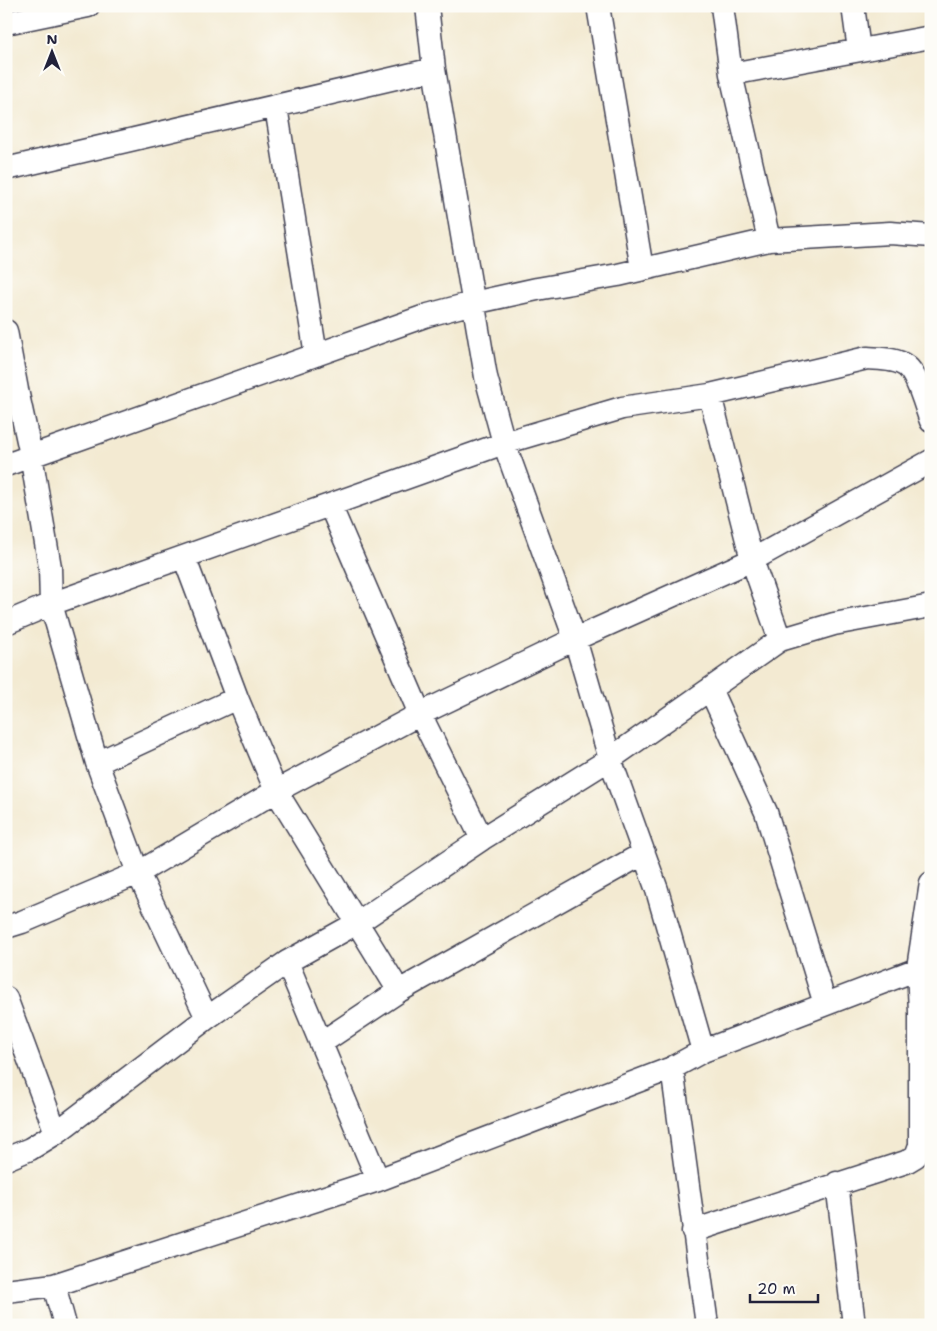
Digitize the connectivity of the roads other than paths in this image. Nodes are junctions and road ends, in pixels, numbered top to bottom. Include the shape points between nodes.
1 (88, 6) edge
2 (427, 6) edge
3 (598, 6) edge
4 (722, 6) edge
5 (853, 6) edge
6 (6, 23) edge
7 (931, 37) edge
8 (860, 50) junction
9 (434, 69) junction
10 (731, 74) junction
11 (276, 107) junction
12 (6, 169) edge
13 (931, 236) edge
14 (769, 240) junction
15 (642, 270) junction
16 (473, 303) junction
17 (6, 331) edge
18 (316, 355) junction
19 (710, 395) junction
20 (931, 421) edge
21 (504, 442) junction
22 (31, 455) junction
23 (931, 461) edge
24 (6, 465) edge
25 (330, 505) junction
26 (184, 557) junction
27 (752, 560) junction
28 (51, 604) junction
29 (931, 606) edge
30 (6, 623) edge
31 (575, 639) junction
32 (780, 640) junction
33 (710, 689) junction
34 (237, 698) junction
35 (420, 714) junction
36 (610, 759) junction
37 (97, 763) junction
38 (276, 791) junction
39 (482, 839) junction
40 (644, 854) junction
41 (138, 872) junction
42 (931, 883) edge
43 (357, 923) junction
44 (6, 926) edge
45 (287, 962) junction
46 (924, 966) edge
47 (399, 991) junction
48 (6, 998) edge
49 (825, 1004) junction
50 (207, 1018) junction
51 (321, 1043) junction
52 (703, 1051) junction
53 (672, 1068) junction
54 (56, 1133) junction
55 (6, 1159) edge
56 (378, 1180) junction
57 (837, 1183) junction
58 (693, 1231) junction
59 (54, 1285) junction
60 (6, 1291) edge
61 (704, 1324) edge
62 (65, 1325) edge
63 (854, 1325) edge

1 - 6 street
2 - 9 street
3 - 15 street
4 - 10 street
5 - 8 street
7 - 8 street
8 - 10 street
9 - 11 street
9 - 16 street
10 - 14 street
11 - 12 street
11 - 18 street
13 - 14 street via 890,233
14 - 15 street
15 - 16 street
16 - 18 street via 428,315
16 - 21 street via 486,377
17 - 22 street
18 - 22 street
19 - 20 street via 867,358 888,359 906,366 915,379
19 - 21 street via 622,408
19 - 27 street
21 - 25 street
21 - 31 street
22 - 24 street
22 - 28 street via 50,567
23 - 27 street
25 - 26 street
25 - 35 street
26 - 28 street
26 - 34 street
27 - 31 street
27 - 32 street
28 - 30 street
28 - 37 street
29 - 32 street via 834,624
31 - 35 street
31 - 36 street
32 - 33 street
33 - 36 street
33 - 49 street via 766,812
34 - 37 street
34 - 38 street
35 - 38 street
35 - 39 street
36 - 39 street
36 - 40 street
37 - 41 street
38 - 41 street
38 - 43 street
39 - 43 street
40 - 47 street
40 - 52 street
41 - 44 street
41 - 50 street
42 - 46 street
43 - 45 street
43 - 47 street
45 - 50 street
45 - 51 street
46 - 49 street
46 - 57 street via 920,1012 920,1145 916,1156
47 - 51 street
48 - 54 street
49 - 52 street
50 - 54 street
51 - 56 street
52 - 53 street
53 - 56 street
53 - 58 street
54 - 55 street
56 - 59 street
57 - 58 street
57 - 63 street
58 - 61 street
59 - 60 street
59 - 62 street

